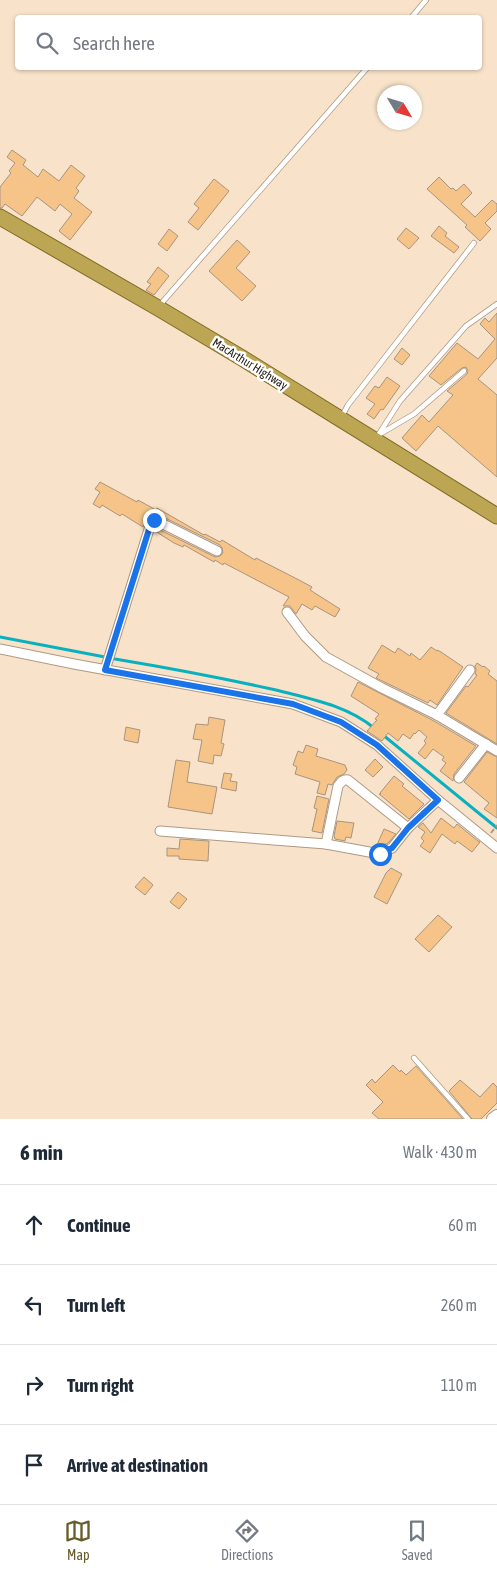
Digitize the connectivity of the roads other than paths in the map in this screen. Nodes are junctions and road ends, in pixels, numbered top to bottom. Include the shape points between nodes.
1 (426, 0) edge
2 (414, 15) edge
3 (365, 70) edge
4 (0, 217) edge
5 (474, 243) dead end
6 (497, 304) edge
7 (158, 308) junction
8 (464, 371) dead end
9 (340, 419) junction
10 (376, 438) junction
11 (497, 516) edge
12 (217, 552) dead end
13 (287, 612) dead end
14 (0, 649) edge
15 (105, 670) junction
16 (470, 670) dead end
17 (437, 715) junction
18 (486, 744) junction
19 (497, 751) edge
20 (459, 778) dead end
21 (438, 800) junction
22 (408, 828) junction
23 (160, 831) dead end
24 (326, 844) junction
25 (497, 848) edge
26 (414, 1058) dead end
27 (497, 1116) edge
28 (468, 1119) edge
29 (493, 1119) edge

1 - 2 lane
3 - 7 lane
4 - 7 highway, MacArthur Highway
5 - 9 lane
6 - 10 lane via 466,326 400,401
7 - 9 highway, MacArthur Highway
8 - 10 lane via 414,414
9 - 10 highway, MacArthur Highway
10 - 11 highway, MacArthur Highway
12 - 15 street via 157,521 151,523
13 - 17 street via 326,656
14 - 15 street
15 - 21 street via 293,704 341,722 377,745
16 - 17 street
17 - 18 street
18 - 19 street
18 - 20 street
21 - 22 street
21 - 25 street
22 - 24 street via 392,848 380,854
22 - 24 street via 346,780 338,786
23 - 24 street
26 - 28 lane
27 - 29 main road

